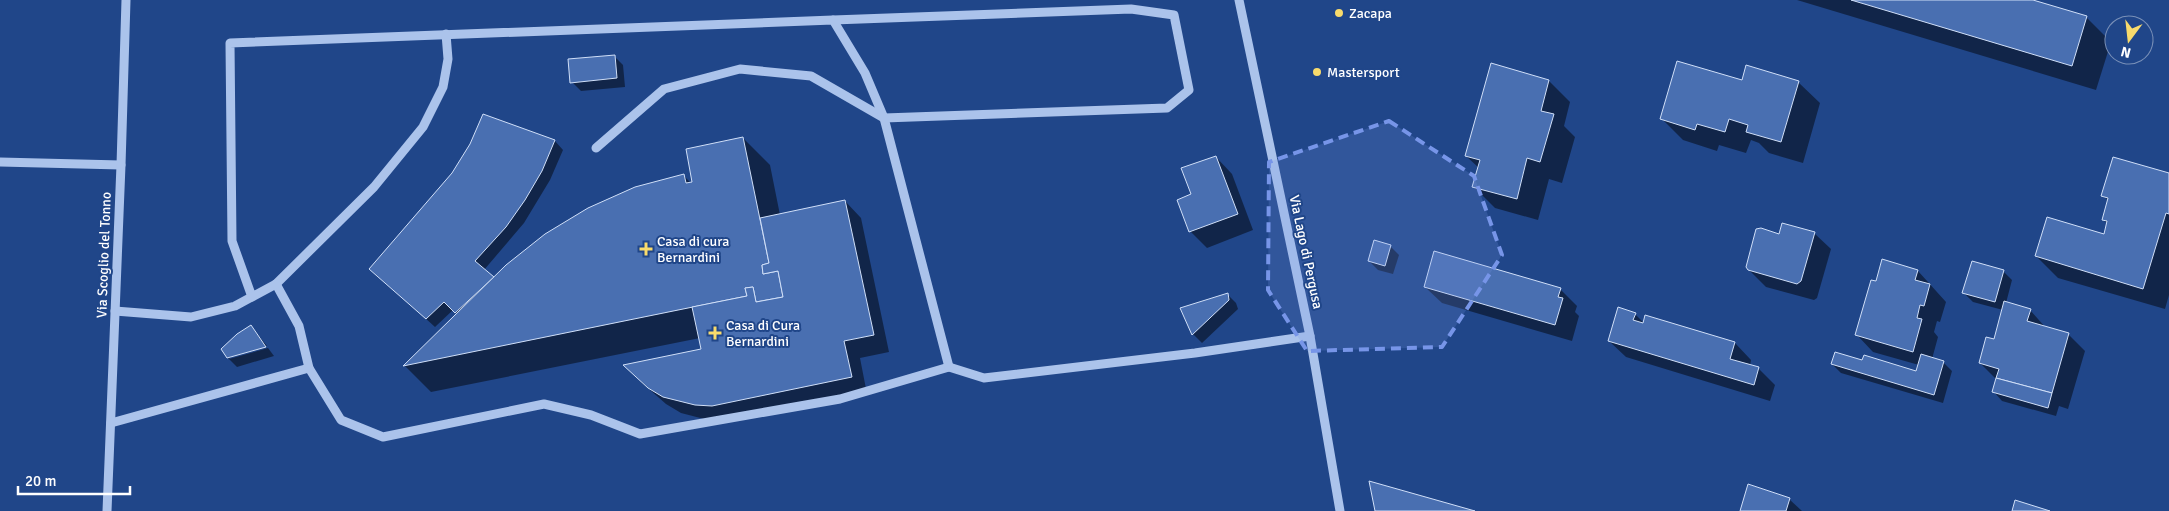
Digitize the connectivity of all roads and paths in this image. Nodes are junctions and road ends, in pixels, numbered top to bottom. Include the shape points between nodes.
1 (126, 0) edge
2 (1240, 0) edge
3 (833, 20) junction
4 (446, 34) junction
5 (884, 118) junction
6 (596, 148) dead end
7 (0, 162) edge
8 (121, 165) junction
9 (276, 284) junction
10 (252, 297) junction
11 (115, 311) junction
12 (1310, 336) junction
13 (949, 367) junction
14 (309, 368) junction
15 (111, 423) junction
16 (107, 511) edge
17 (1340, 511) edge

1 - 8 street, Via Scoglio del Tonno
2 - 12 street, Via Lago di Pergusa
3 - 4 street
3 - 5 street via 865,73
3 - 5 street via 1132,9 1174,15 1189,90 1167,108
4 - 9 street via 448,59 442,87 423,127 374,187
4 - 10 street via 230,43 232,241
5 - 6 street via 811,76 740,69 664,89
5 - 13 street
7 - 8 street
8 - 11 street, Via Scoglio del Tonno
9 - 10 street
9 - 14 street via 299,326
10 - 11 street via 235,306 191,317
11 - 15 street, Via Scoglio del Tonno
12 - 13 street via 984,378
12 - 17 street, Via Lago di Pergusa
13 - 14 street via 840,399 640,434 591,415 544,404 383,437 342,420
14 - 15 street
15 - 16 street, Via Scoglio del Tonno

